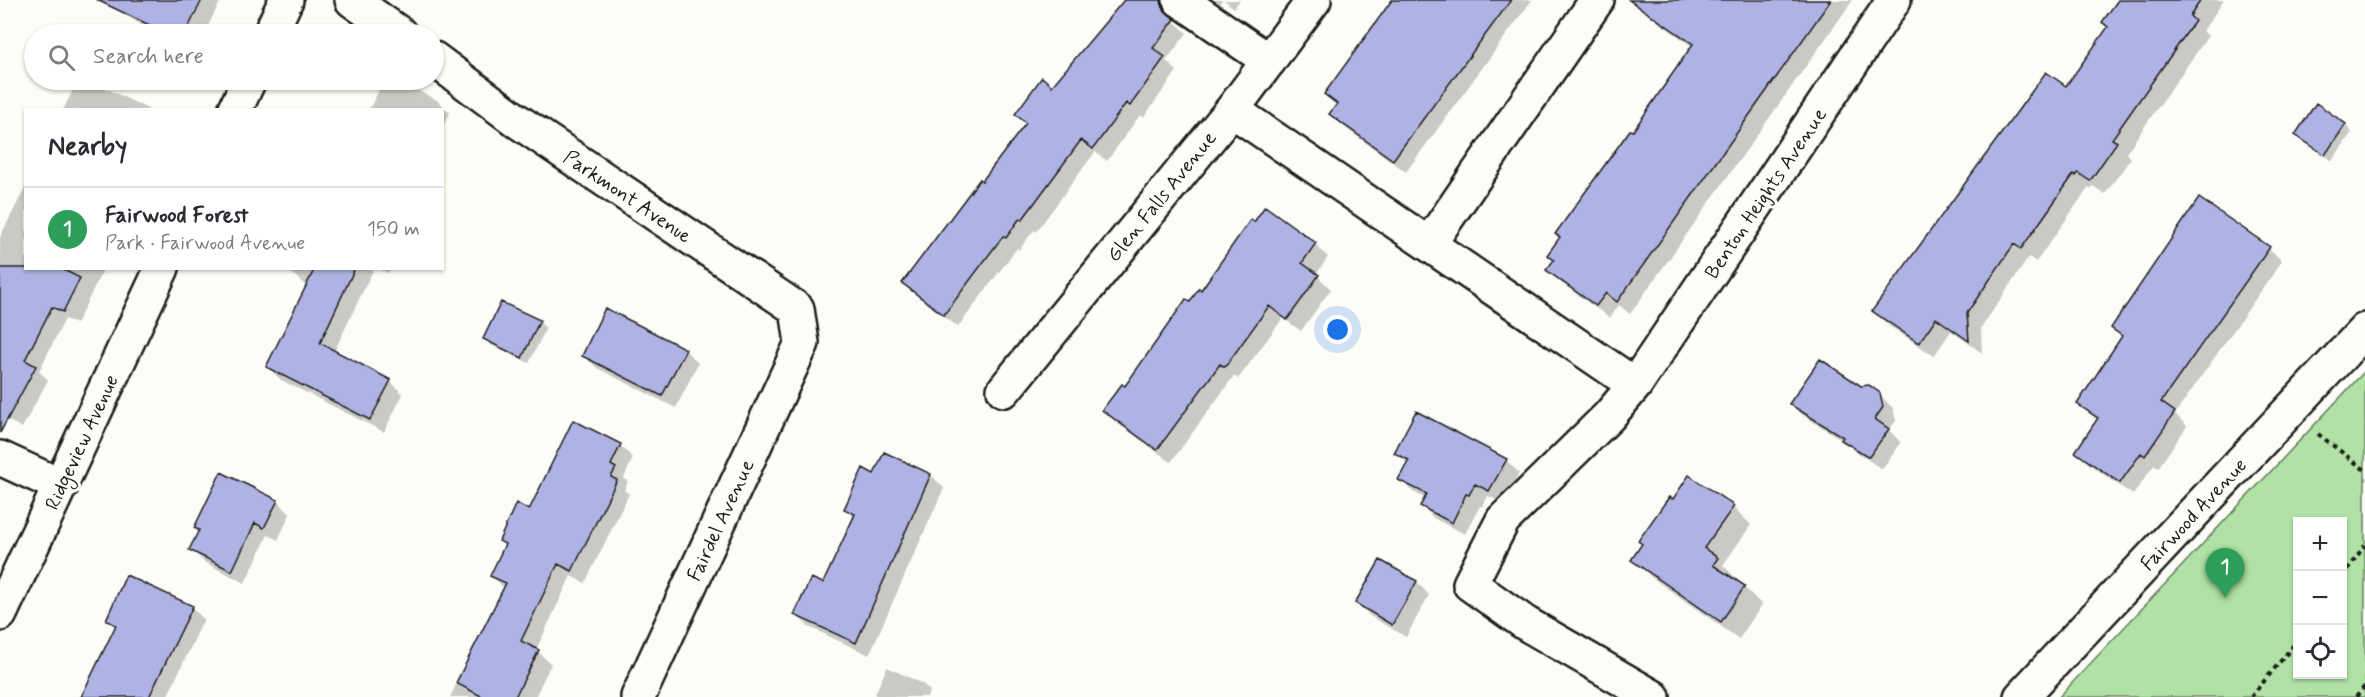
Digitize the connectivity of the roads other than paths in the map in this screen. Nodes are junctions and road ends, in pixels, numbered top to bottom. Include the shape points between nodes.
1 (286, 0) edge
2 (352, 0) edge
3 (1179, 0) edge
4 (1314, 0) edge
5 (1597, 0) edge
6 (1894, 0) edge
7 (275, 24) edge
8 (386, 24) edge
9 (1269, 61) junction
10 (444, 66) edge
11 (244, 90) edge
12 (236, 108) edge
13 (1232, 110) junction
14 (1429, 244) junction
15 (161, 270) edge
16 (2365, 330) edge
17 (802, 343) joint
18 (1635, 385) junction
19 (1004, 390) dead end
20 (0, 458) edge
21 (61, 486) junction
22 (0, 614) edge
23 (638, 697) edge
24 (1653, 697) edge
25 (2021, 697) edge

1 - 7 street
2 - 8 street
3 - 9 street
4 - 9 street, Glen Falls Avenue
5 - 14 street
6 - 18 street, Benton Heights Avenue
9 - 13 street, Glen Falls Avenue
10 - 17 street, Parkmont Avenue via 516,120 797,309
11 - 12 street
13 - 14 street
13 - 19 street, Glen Falls Avenue
14 - 18 street
15 - 21 street, Ridgeview Avenue
16 - 25 street, Fairwood Avenue
17 - 23 street, Fairdel Avenue
18 - 24 street, Benton Heights Avenue via 1610,416 1503,520 1470,584 1525,623
20 - 21 street
21 - 22 street, Ridgeview Avenue

